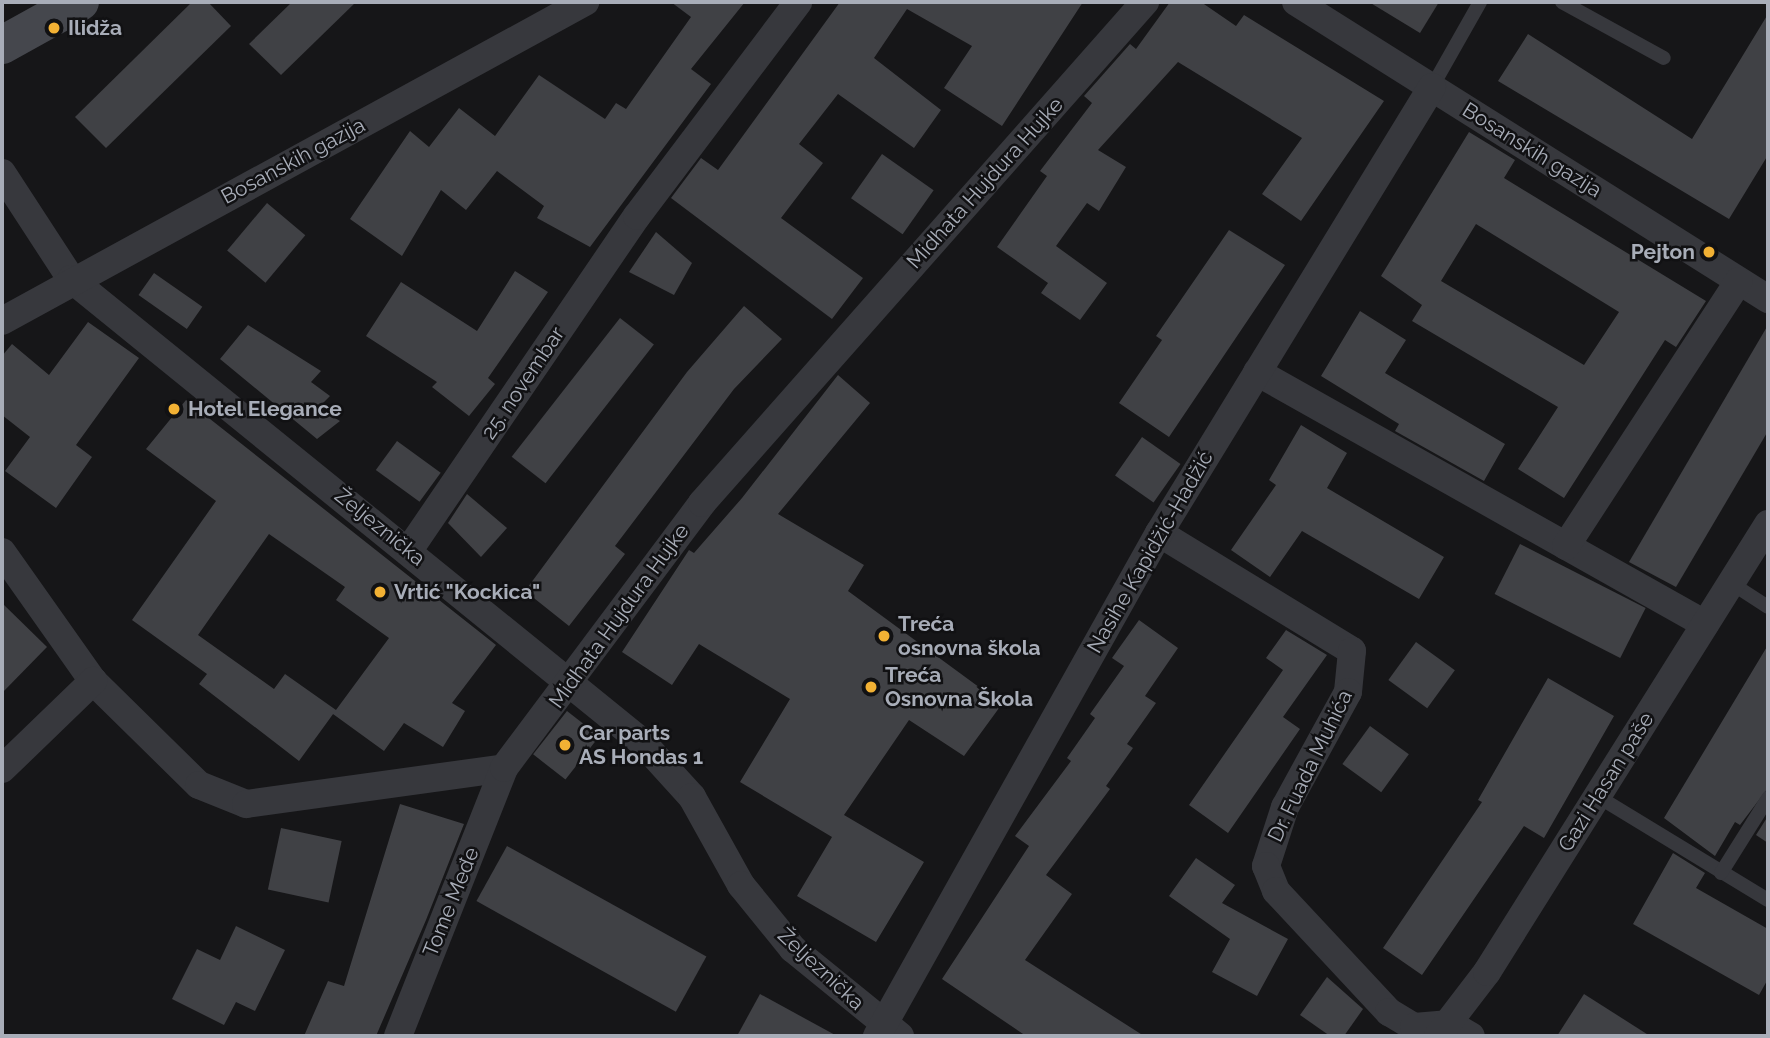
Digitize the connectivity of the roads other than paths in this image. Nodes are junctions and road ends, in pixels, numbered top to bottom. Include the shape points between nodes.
1 (80, 2) edge
2 (585, 2) edge
3 (798, 2) edge
4 (1145, 2) edge
5 (1296, 2) edge
6 (1480, 2) edge
7 (1562, 2) edge
8 (10, 44) edge
9 (1664, 58) dead end
10 (1432, 87) junction
11 (2, 173) edge
12 (71, 279) junction
13 (1739, 281) junction
14 (1768, 299) edge
15 (2, 321) edge
16 (1257, 372) junction
17 (1768, 524) edge
18 (1159, 533) junction
19 (1566, 546) junction
20 (409, 550) junction
21 (2, 552) edge
22 (1731, 583) junction
23 (1768, 607) edge
24 (1705, 624) junction
25 (93, 681) junction
26 (571, 682) junction
27 (504, 768) junction
28 (2, 769) edge
29 (1597, 796) junction
30 (1768, 798) edge
31 (1721, 873) junction
32 (1768, 900) edge
33 (1453, 1032) edge
34 (886, 1033) edge
35 (398, 1036) edge

1 - 8 main road
2 - 12 street, Bosanskih gazija
3 - 20 street, 25. novembar via 637,216
4 - 26 street, Midhata Hujdura Hujke via 702,503
5 - 10 street, Bosanskih gazija
6 - 10 lane
7 - 9 lane
10 - 13 street, Bosanskih gazija
10 - 16 street, Nasihe Kapidžić-Hadžić
11 - 12 street, Željeznička
12 - 15 street, Bosanskih gazija
12 - 20 street, Željeznička
13 - 14 street, Bosanskih gazija
13 - 19 street
16 - 18 street, Nasihe Kapidžić-Hadžić
16 - 19 street
17 - 22 street, Gazi Hasan paše
18 - 33 street, Dr. Fuada Muhića via 1352,651 1348,692 1285,807 1266,866 1276,891 1389,1013 1413,1027
18 - 34 street, Nasihe Kapidžić-Hadžić
19 - 24 street
20 - 26 street, Željeznička
21 - 25 street
22 - 23 lane
22 - 24 street, Gazi Hasan paše
24 - 29 street, Gazi Hasan paše
25 - 27 street via 199,785 246,804
25 - 28 street
26 - 27 street, Midhata Hujdura Hujke
26 - 34 street, Željeznička via 642,742 692,797 741,885 793,949
27 - 35 street, Tome Međe
29 - 31 lane
29 - 33 street, Gazi Hasan paše
30 - 31 lane
31 - 32 lane

